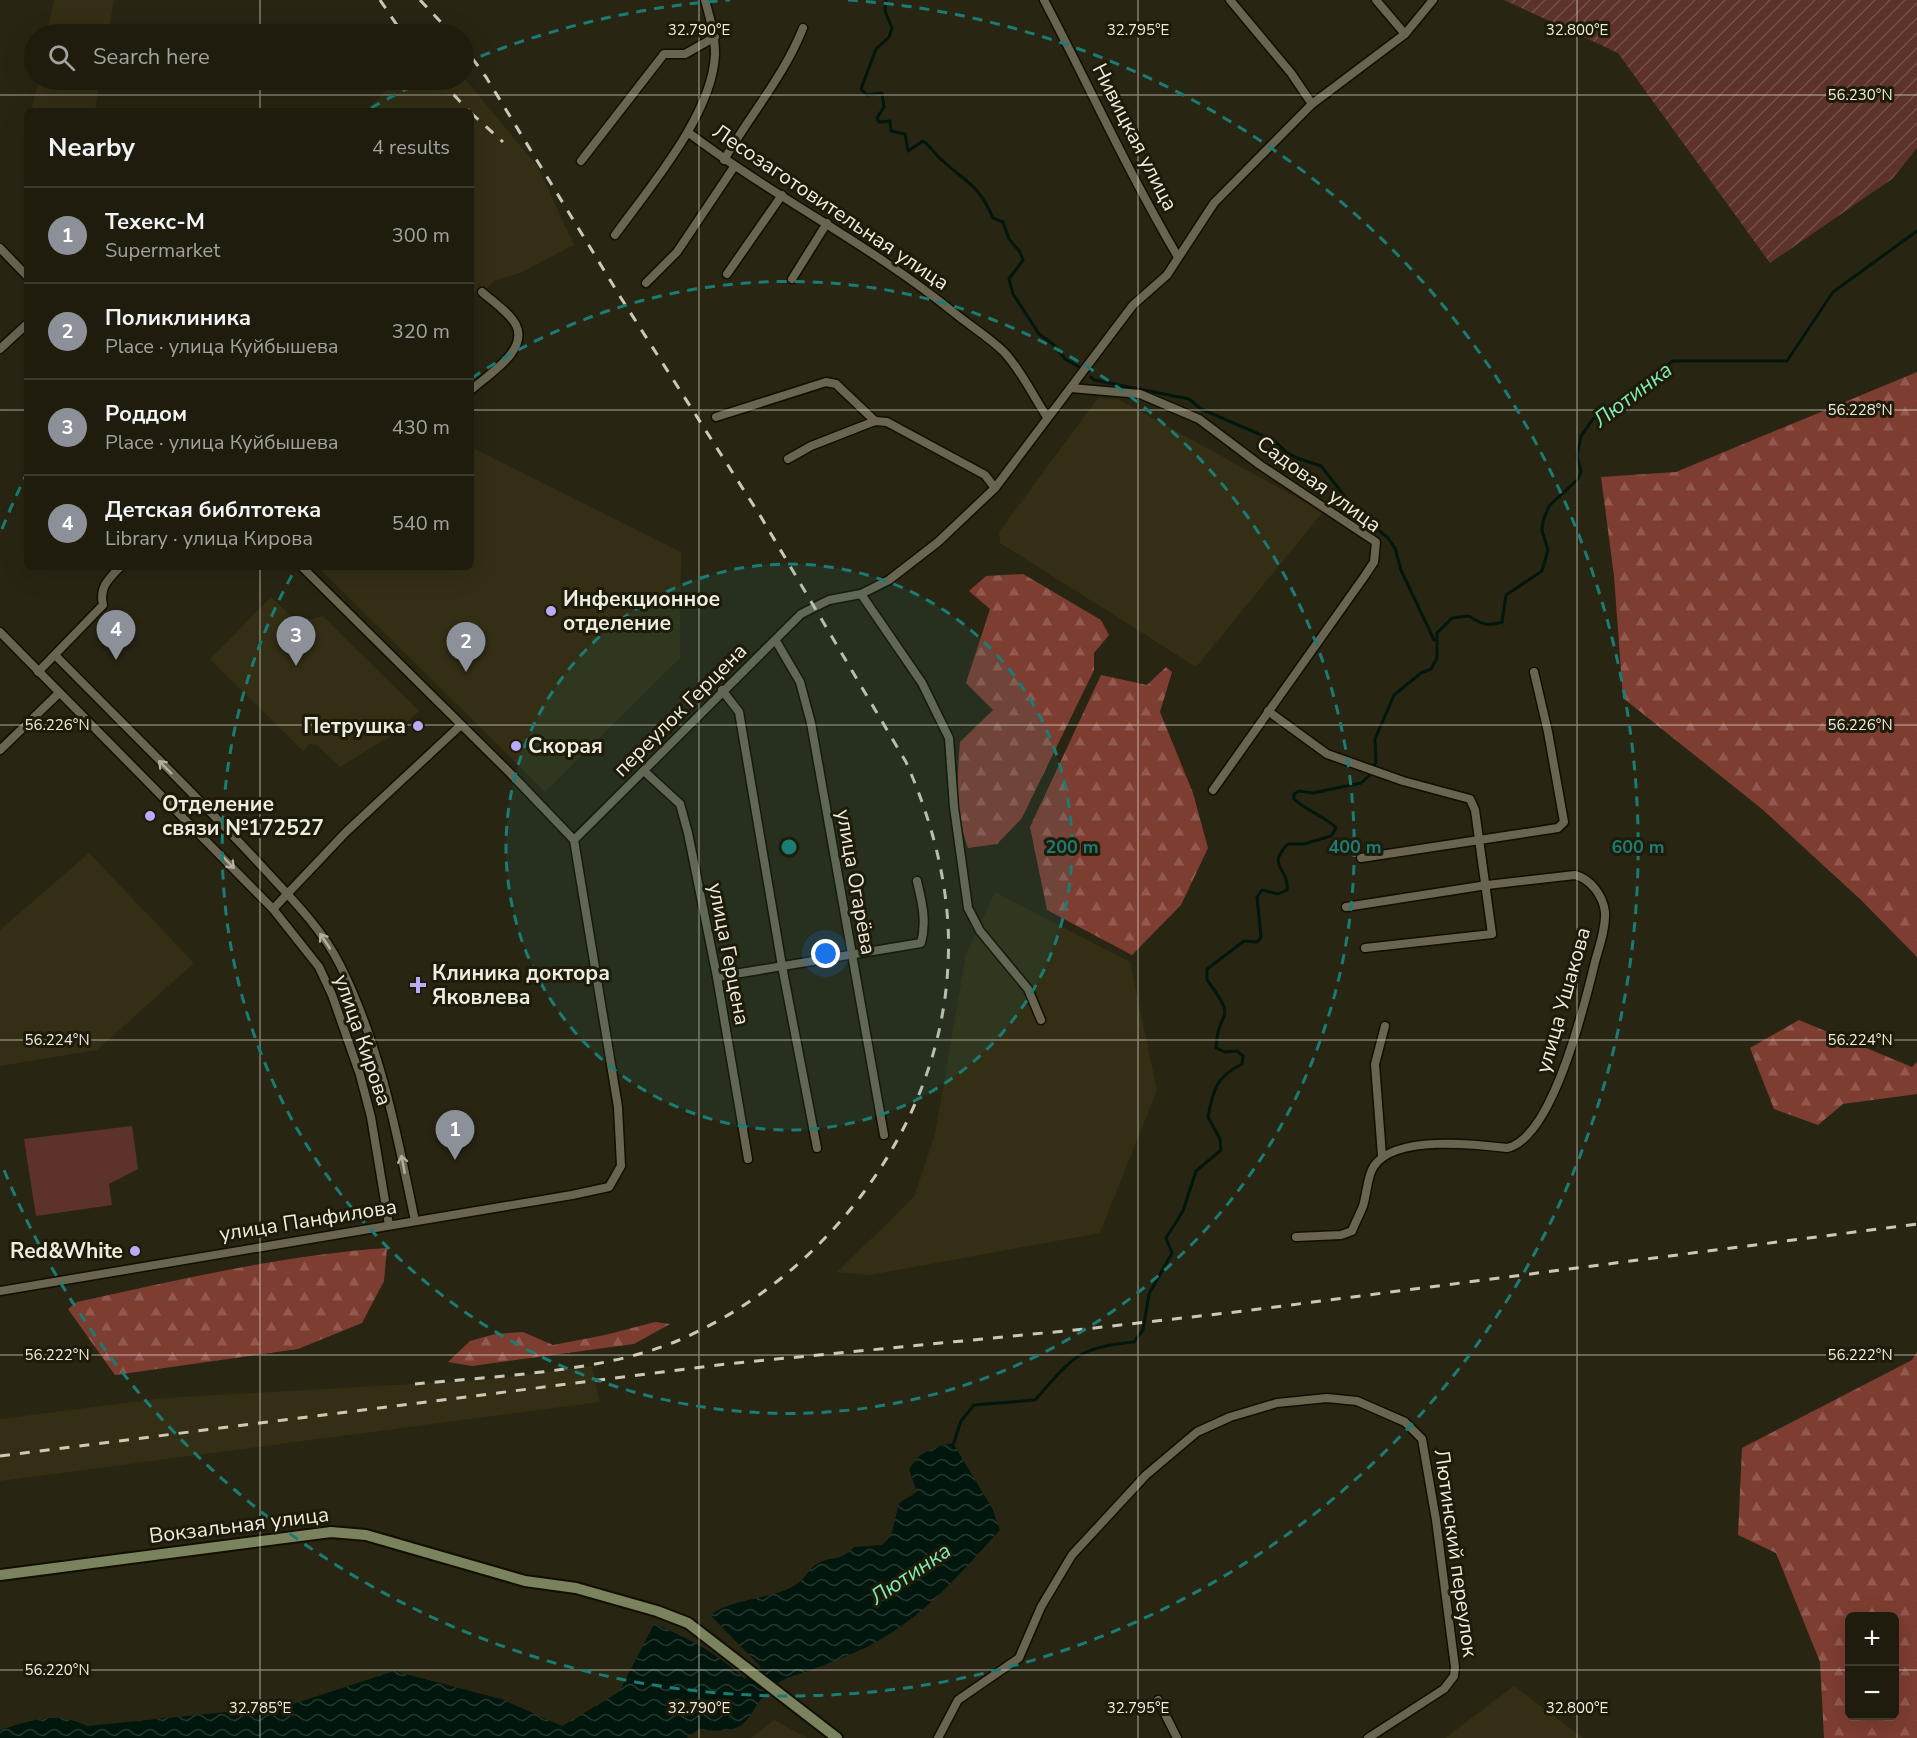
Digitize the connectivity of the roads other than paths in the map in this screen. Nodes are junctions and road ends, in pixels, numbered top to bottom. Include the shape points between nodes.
1 (705, 0) edge
2 (1044, 0) edge
3 (1230, 0) edge
4 (1376, 0) edge
5 (1433, 0) edge
6 (803, 28) dead end
7 (1405, 34) junction
8 (715, 37) junction
9 (1312, 104) junction
10 (689, 133) junction
11 (581, 160) dead end
12 (724, 160) junction
13 (734, 167) junction
14 (782, 195) junction
15 (827, 223) junction
16 (615, 235) dead end
17 (0, 248) edge
18 (1178, 257) junction
19 (24, 273) edge
20 (727, 274) dead end
21 (792, 279) dead end
22 (646, 283) dead end
23 (482, 292) dead end
24 (24, 327) edge
25 (0, 348) edge
26 (474, 387) edge
27 (1071, 388) junction
28 (716, 417) dead end
29 (1047, 417) junction
30 (875, 421) junction
31 (788, 459) dead end
32 (995, 488) junction
33 (117, 570) edge
34 (305, 570) edge
35 (861, 594) junction
36 (0, 632) edge
37 (776, 641) junction
38 (55, 655) junction
39 (38, 672) junction
40 (1534, 672) dead end
41 (722, 690) junction
42 (59, 693) junction
43 (1268, 711) junction
44 (461, 725) junction
45 (0, 750) edge
46 (644, 771) junction
47 (1213, 790) dead end
48 (574, 840) junction
49 (1480, 841) junction
50 (1361, 858) dead end
51 (917, 881) dead end
52 (1487, 885) junction
53 (286, 893) junction
54 (1346, 908) dead end
55 (273, 909) junction
56 (1365, 948) dead end
57 (851, 956) junction
58 (782, 966) junction
59 (717, 977) junction
60 (1041, 1020) dead end
61 (1385, 1026) dead end
62 (884, 1135) dead end
63 (817, 1148) dead end
64 (1382, 1156) junction
65 (748, 1159) dead end
66 (415, 1221) junction
67 (389, 1225) junction
68 (1296, 1237) dead end
69 (0, 1291) edge
70 (0, 1575) edge
71 (1158, 1700) dead end
72 (837, 1738) edge
73 (938, 1738) edge
74 (1177, 1738) edge
75 (1368, 1738) edge

1 - 8 street
2 - 18 street, Нивицкая улица via 1142,196
3 - 9 street
4 - 7 street
5 - 7 street
6 - 12 street via 780,75
7 - 9 street
8 - 10 street via 713,71
8 - 11 street via 685,54 664,54
9 - 18 street via 1214,203
10 - 12 street, Лесозаготовительная улица
10 - 16 street
12 - 13 street, Лесозаготовительная улица
13 - 14 street, Лесозаготовительная улица
13 - 22 street via 677,252
14 - 15 street, Лесозаготовительная улица
14 - 20 street
15 - 21 street
15 - 29 street, Лесозаготовительная улица via 904,273 1004,353
17 - 19 street
18 - 27 street via 1167,275 1133,304
23 - 26 street via 516,323 519,336 517,347
24 - 25 street
27 - 29 street
27 - 43 street, Садовая улица via 1140,394 1199,418 1260,465 1376,542 1374,562
28 - 30 street via 826,382 836,384
29 - 32 street
30 - 31 street
30 - 32 street via 887,422 921,439 985,475
32 - 35 street via 938,542 889,580
33 - 38 street via 100,593 104,605
34 - 44 street
35 - 37 street, переулок Герцена via 812,607
35 - 60 street via 922,683 949,738 968,908 980,931 1028,989
36 - 39 street, улица Кирова
37 - 41 street, переулок Герцена
37 - 57 street, улица Огарёва via 800,682 811,723
38 - 39 street
53 -> 38 street, улица Кирова
39 - 42 street, улица Кирова
40 - 49 street via 1564,822 1558,828
41 - 46 street, переулок Герцена
41 - 58 street via 739,712
42 - 45 street
42 -> 55 street, улица Кирова
43 - 47 street, Садовая улица
43 - 49 street via 1327,754 1470,799
44 - 48 street
44 - 53 street
46 - 48 street, переулок Герцена
46 - 59 street, улица Герцена via 680,804
48 - 66 street, улица Панфилова via 618,1107 621,1166 617,1177 609,1187
49 - 50 street
49 - 52 street
51 - 57 street via 924,909 921,943
52 - 54 street
52 - 56 street via 1492,934
52 - 64 street, улица Ушакова via 1575,874 1585,877 1595,889 1605,911 1563,1075 1530,1130 1515,1146 1460,1143 1398,1149
53 - 55 street
66 -> 53 street, улица Кирова via 393,1113 368,1034 340,965
55 - 67 street, улица Кирова via 319,967 332,995 371,1118
57 - 58 street
57 - 62 street, улица Огарёва
58 - 59 street
58 - 63 street
59 - 65 street, улица Герцена
61 - 64 street via 1375,1064
64 - 68 street via 1372,1168 1352,1231
66 - 67 street, улица Панфилова
67 - 69 street, улица Панфилова
70 - 72 main road, Вокзальная улица via 331,1532 366,1535 525,1581 576,1588 688,1623
71 - 74 street
73 - 75 street, Лютинский переулок via 958,1700 1019,1658 1041,1607 1072,1555 1146,1475 1197,1432 1214,1424 1277,1403 1327,1398 1357,1401 1405,1422 1422,1439 1454,1655 1454,1676 1444,1689

